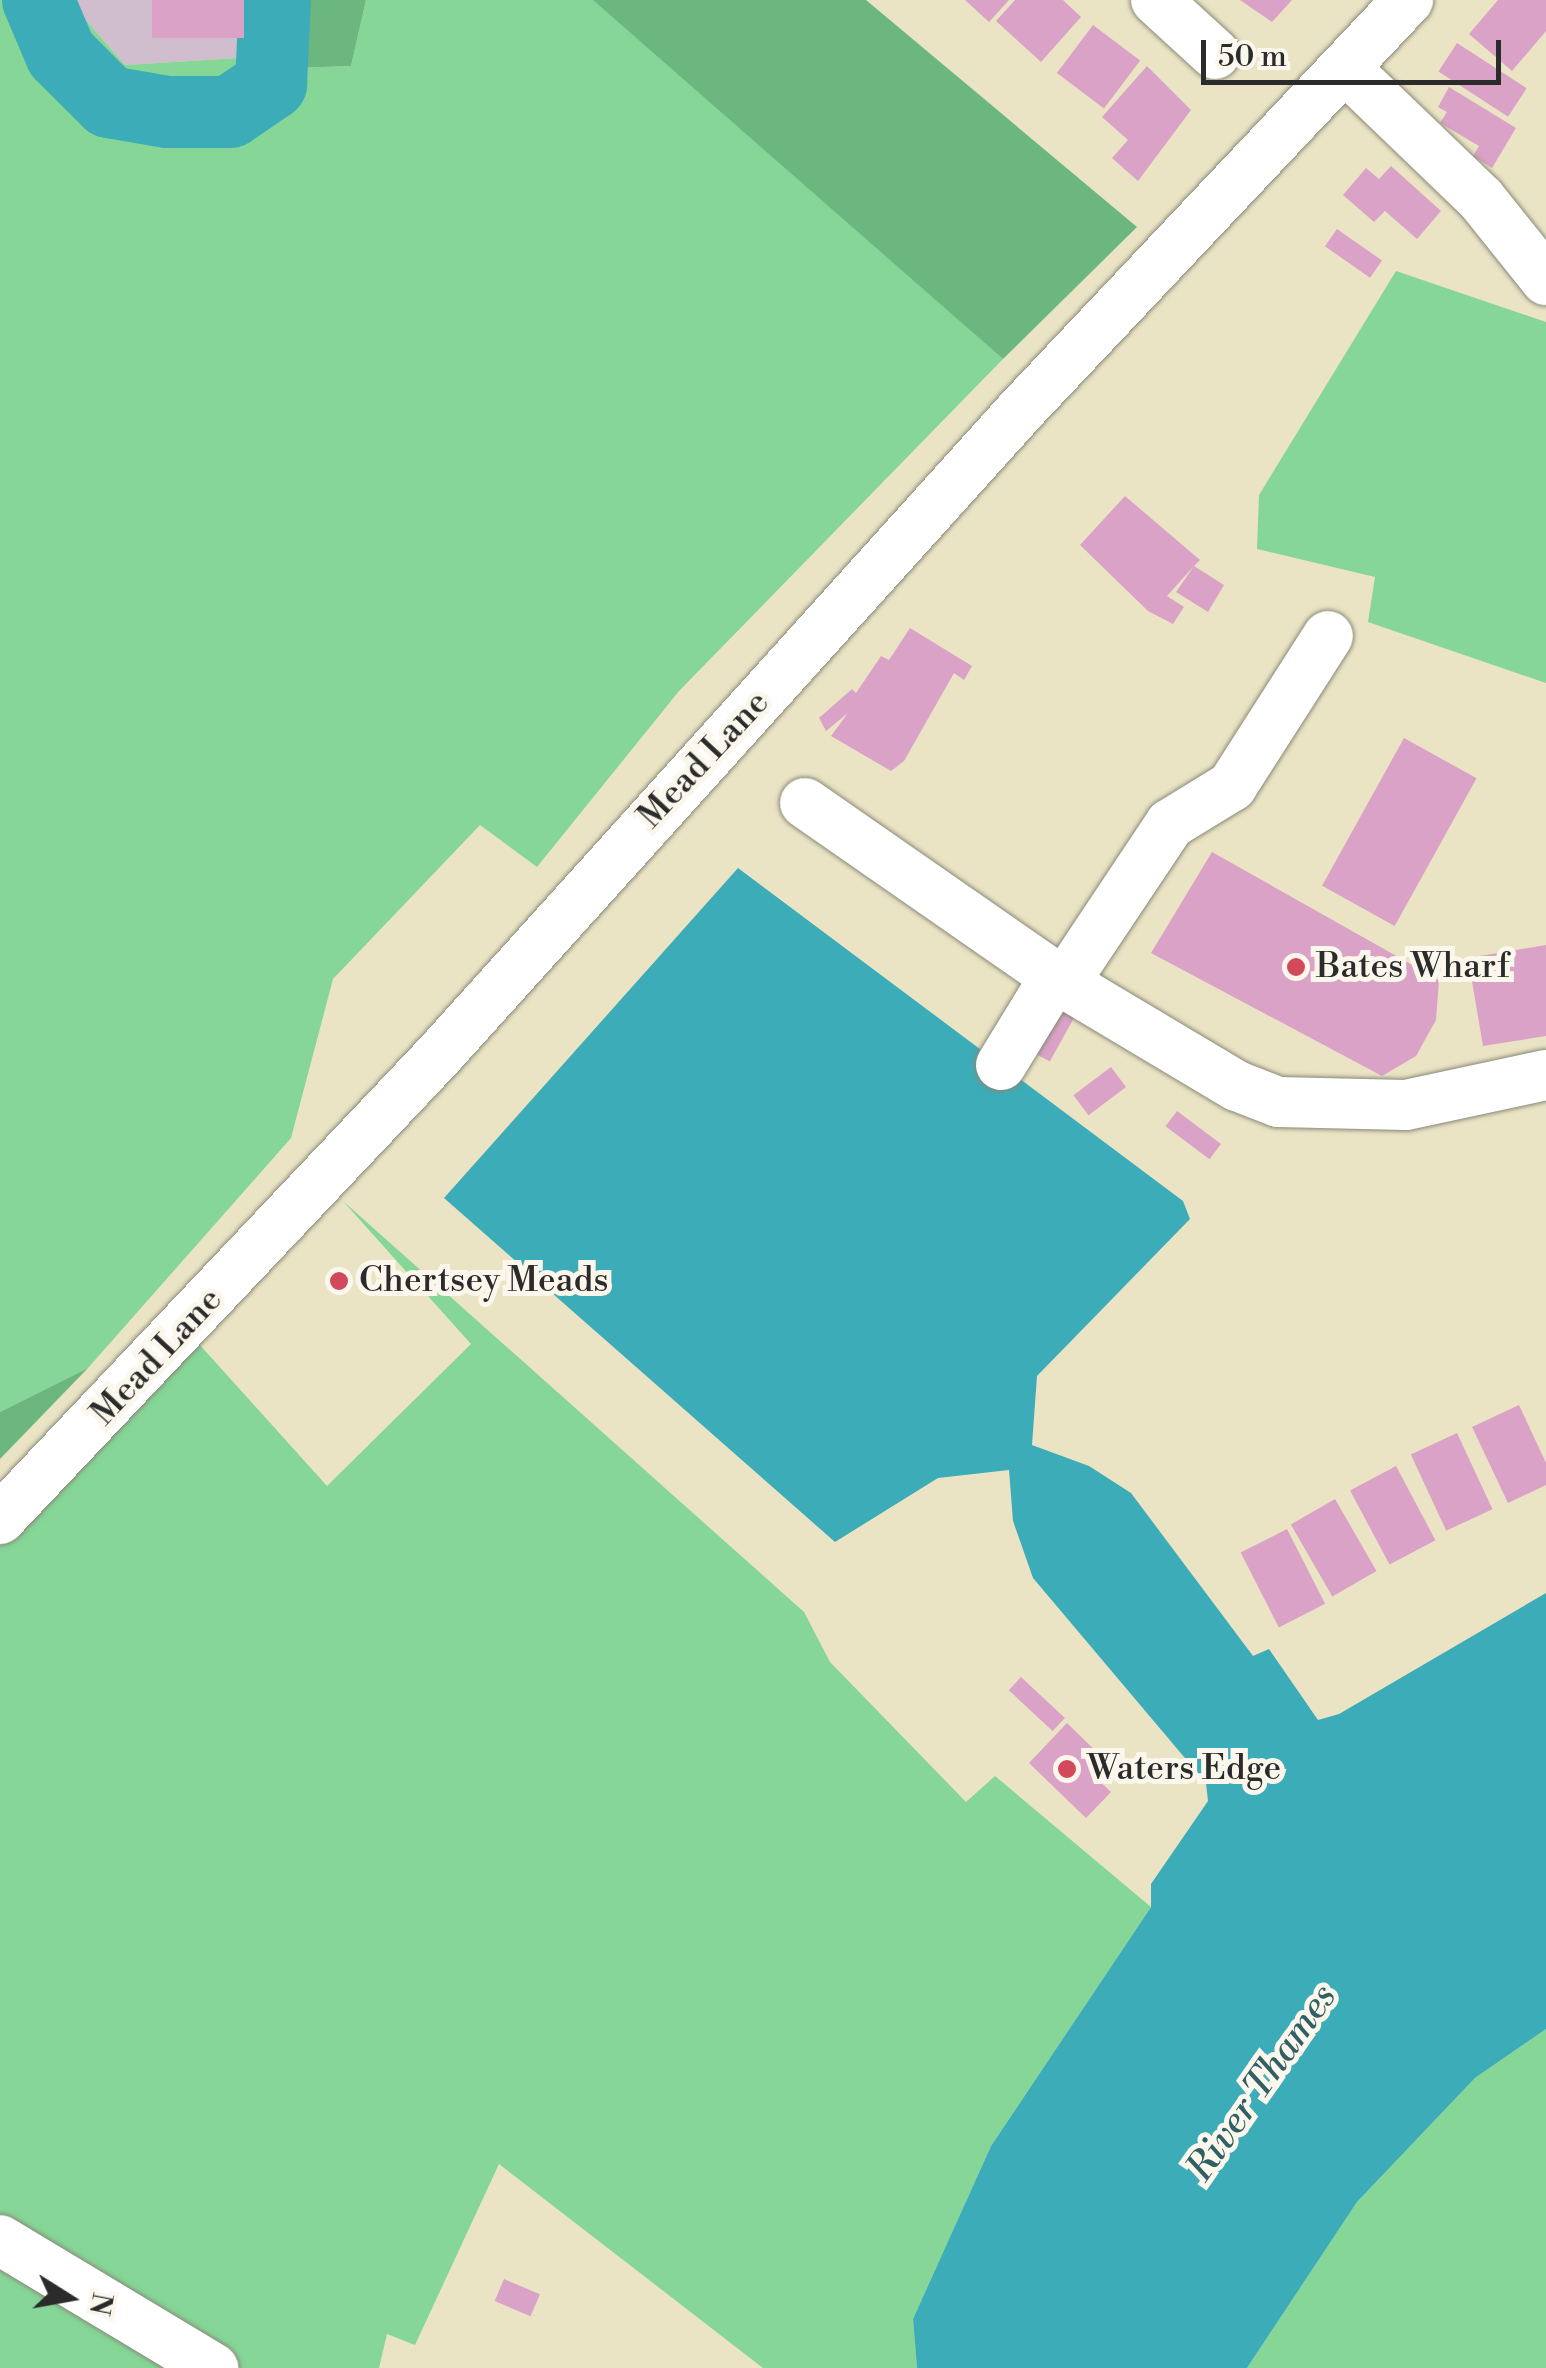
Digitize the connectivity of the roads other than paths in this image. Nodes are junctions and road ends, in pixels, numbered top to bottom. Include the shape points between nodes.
1 (1156, 0) edge
2 (1408, 0) edge
3 (1214, 54) dead end
4 (1346, 68) junction
5 (1546, 280) edge
6 (1328, 636) dead end
7 (805, 803) dead end
8 (1060, 980) junction
9 (1001, 1065) dead end
10 (1546, 1074) edge
11 (0, 1519) edge
12 (0, 2240) edge
13 (213, 2368) edge

1 - 3 street
2 - 4 street, Mead Lane
4 - 5 street via 1481,199
4 - 11 street, Mead Lane via 1020,410 439,1055
6 - 8 street via 1232,786 1170,824
7 - 8 street
8 - 9 street
8 - 10 street via 1237,1086 1278,1102 1406,1104
12 - 13 street

